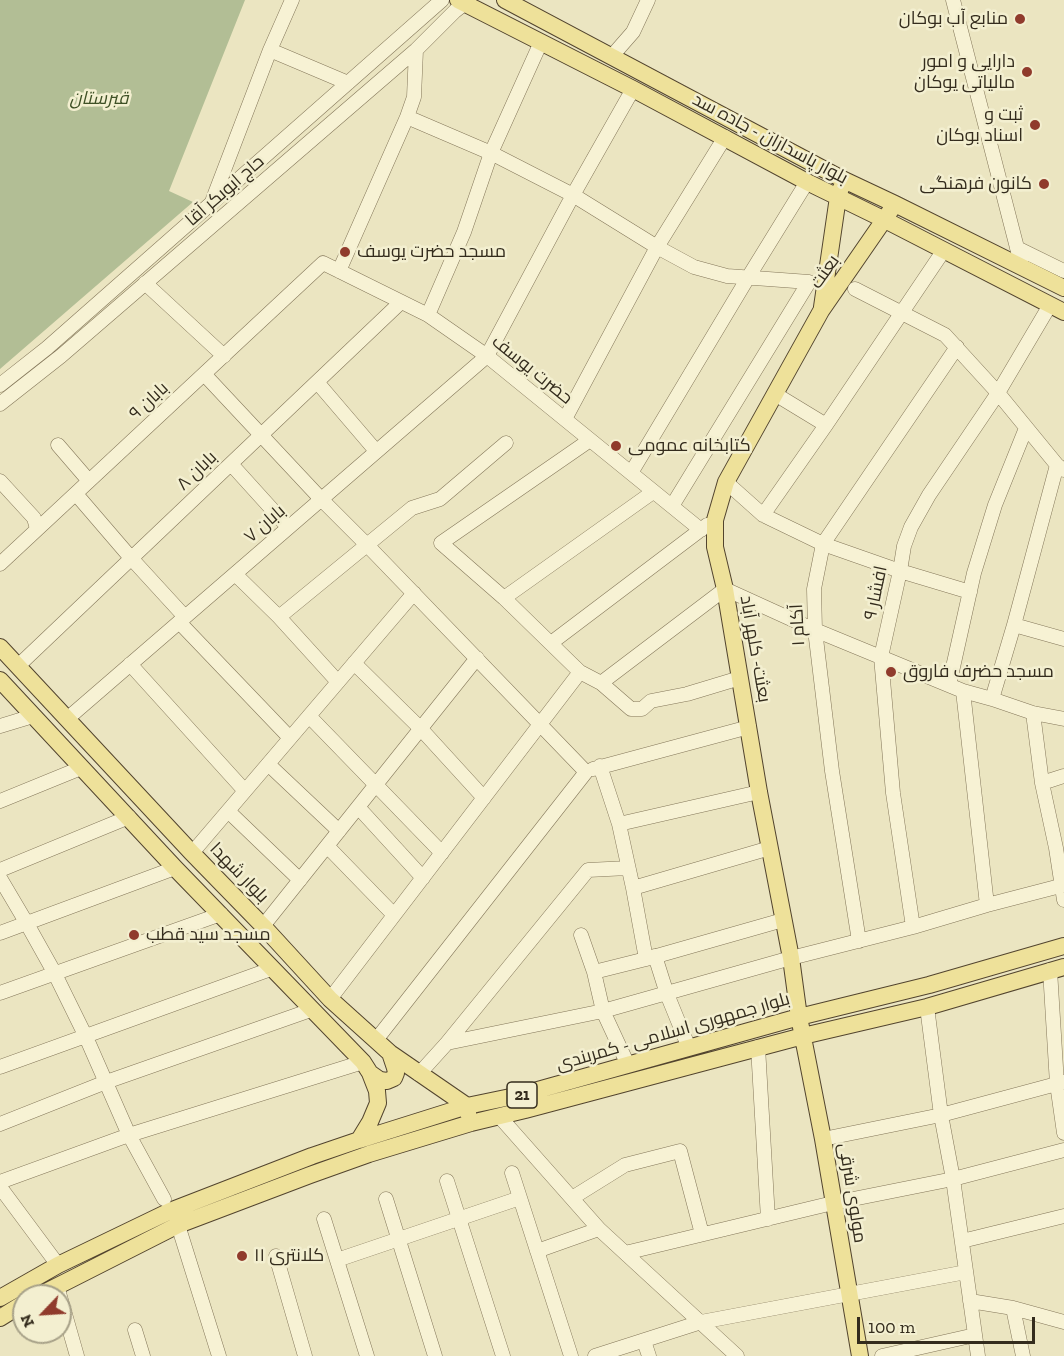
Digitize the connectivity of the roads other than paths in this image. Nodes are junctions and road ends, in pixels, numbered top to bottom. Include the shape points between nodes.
1 (292, 0) edge
2 (442, 0) edge
3 (505, 0) edge
4 (648, 0) edge
5 (953, 0) edge
6 (464, 1) edge
7 (541, 42) junction
8 (270, 50) junction
9 (416, 50) junction
10 (612, 56) junction
11 (348, 83) junction
12 (633, 89) junction
13 (407, 117) junction
14 (725, 137) junction
15 (491, 153) junction
16 (844, 180) junction
17 (807, 182) junction
18 (573, 195) junction
19 (838, 197) junction
20 (212, 203) junction
21 (896, 204) junction
22 (885, 220) junction
23 (657, 247) junction
24 (1017, 248) junction
25 (944, 250) junction
26 (323, 263) joint
27 (1022, 267) junction
28 (339, 271) junction
29 (1064, 271) edge
30 (749, 276) junction
31 (146, 282) junction
32 (1064, 288) edge
33 (855, 289) dead end
34 (401, 302) junction
35 (1057, 308) edge
36 (821, 311) junction
37 (902, 314) junction
38 (428, 315) junction
39 (957, 347) junction
40 (224, 356) junction
41 (487, 356) junction
42 (204, 374) junction
43 (316, 382) junction
44 (0, 385) edge
45 (998, 393) junction
46 (775, 394) junction
47 (0, 404) edge
48 (565, 419) junction
49 (826, 425) junction
50 (1026, 428) junction
51 (261, 435) junction
52 (590, 440) junction
53 (506, 442) dead end
54 (58, 445) dead end
55 (376, 451) junction
56 (231, 464) junction
57 (1061, 468) edge
58 (631, 473) junction
59 (0, 481) edge
60 (89, 481) junction
61 (726, 482) junction
62 (653, 492) junction
63 (76, 494) junction
64 (321, 499) junction
65 (672, 506) junction
66 (764, 514) junction
67 (715, 520) junction
68 (288, 527) junction
69 (38, 530) junction
70 (701, 530) junction
71 (823, 544) junction
72 (368, 546) junction
73 (131, 558) junction
74 (0, 564) edge
75 (900, 571) junction
76 (235, 574) junction
77 (725, 590) junction
78 (970, 592) junction
79 (414, 593) junction
80 (504, 598) junction
81 (279, 617) junction
82 (182, 619) junction
83 (1014, 625) junction
84 (815, 630) junction
85 (1064, 639) edge
86 (551, 643) junction
87 (0, 647) edge
88 (881, 657) junction
89 (477, 658) junction
90 (354, 663) junction
91 (130, 664) junction
92 (18, 666) junction
93 (580, 672) junction
94 (740, 678) junction
95 (0, 680) edge
96 (338, 682) junction
97 (601, 683) junction
98 (949, 685) junction
99 (963, 691) junction
100 (992, 699) junction
101 (1033, 713) junction
102 (33, 716) junction
103 (309, 716) junction
104 (67, 719) junction
105 (1064, 719) edge
106 (540, 724) junction
107 (0, 726) edge
108 (749, 727) junction
109 (421, 729) junction
110 (290, 738) junction
111 (268, 764) junction
112 (600, 766) junction
113 (81, 768) junction
114 (586, 772) junction
115 (1064, 776) edge
116 (1042, 783) junction
117 (376, 784) junction
118 (245, 791) junction
119 (759, 792) junction
120 (484, 798) junction
121 (0, 801) edge
122 (358, 807) junction
123 (228, 811) junction
124 (129, 818) junction
125 (619, 824) junction
126 (339, 831) junction
127 (327, 846) junction
128 (1060, 847) edge
129 (770, 848) junction
130 (192, 853) junction
131 (442, 853) junction
132 (174, 867) junction
133 (628, 868) junction
134 (0, 870) edge
135 (423, 878) junction
136 (0, 879) edge
137 (300, 880) junction
138 (1063, 885) edge
139 (633, 888) junction
140 (1064, 900) edge
141 (987, 905) junction
142 (221, 914) junction
143 (394, 915) junction
144 (783, 920) junction
145 (26, 922) junction
146 (263, 926) junction
147 (913, 927) junction
148 (0, 933) edge
149 (581, 935) dead end
150 (859, 941) junction
151 (1064, 946) edge
152 (651, 957) junction
153 (791, 958) junction
154 (1057, 968) edge
155 (271, 969) junction
156 (54, 972) junction
157 (594, 972) junction
158 (0, 993) edge
159 (668, 994) junction
160 (330, 999) junction
161 (927, 1006) junction
162 (312, 1010) junction
163 (603, 1011) junction
164 (799, 1017) junction
165 (803, 1036) junction
166 (86, 1037) junction
167 (376, 1040) junction
168 (447, 1043) junction
169 (758, 1047) junction
170 (689, 1048) junction
171 (390, 1053) junction
172 (627, 1065) junction
173 (0, 1067) edge
174 (367, 1067) junction
175 (419, 1074) junction
176 (106, 1082) junction
177 (1061, 1083) edge
178 (522, 1103) junction
179 (466, 1106) junction
180 (941, 1115) junction
181 (500, 1116) junction
182 (471, 1123) junction
183 (0, 1124) edge
184 (1064, 1133) edge
185 (129, 1135) junction
186 (824, 1139) junction
187 (359, 1140) junction
188 (1064, 1150) edge
189 (512, 1173) dead end
190 (953, 1179) junction
191 (447, 1181) dead end
192 (0, 1182) edge
193 (0, 1187) edge
194 (164, 1198) dead end
195 (520, 1198) junction
196 (572, 1198) junction
197 (386, 1199) dead end
198 (834, 1203) junction
199 (1064, 1216) edge
200 (459, 1218) junction
201 (768, 1219) junction
202 (324, 1220) dead end
203 (178, 1225) junction
204 (599, 1229) junction
205 (702, 1234) junction
206 (398, 1238) junction
207 (962, 1241) junction
208 (537, 1251) junction
209 (625, 1253) junction
210 (276, 1256) dead end
211 (337, 1260) junction
212 (58, 1265) junction
213 (966, 1272) junction
214 (61, 1284) edge
215 (849, 1295) junction
216 (0, 1298) edge
217 (970, 1301) junction
218 (1012, 1308) junction
219 (701, 1322) junction
220 (1064, 1322) edge
221 (135, 1330) dead end
222 (975, 1335) junction
223 (72, 1341) edge
224 (644, 1341) junction
225 (76, 1356) edge
226 (143, 1356) edge
227 (219, 1356) edge
228 (305, 1356) edge
229 (367, 1356) edge
230 (435, 1356) edge
231 (503, 1356) edge
232 (571, 1356) edge
233 (595, 1356) edge
234 (649, 1356) edge
235 (737, 1356) edge
236 (860, 1356) edge
237 (882, 1356) edge
238 (978, 1356) edge
239 (1023, 1356) edge

1 - 8 street
2 - 11 street, حاج ابوبکر آقا
3 - 10 main road, بلوار پاسداران - جاده سد
4 - 10 street via 633,32
5 - 24 street
6 - 7 main road, بلوار پاسداران - جاده سد
6 - 9 street, حاج ابوبکر آقا
7 - 12 main road, بلوار پاسداران - جاده سد
7 - 15 street
8 - 11 street
8 - 20 street
9 - 13 street via 414,97
9 - 31 street, حاج ابوبکر آقا
10 - 16 main road, بلوار پاسداران - جاده سد
11 - 20 street, حاج ابوبکر آقا
12 - 14 main road, بلوار پاسداران - جاده سد
12 - 18 street
13 - 15 street
13 - 28 street
14 - 17 main road, بلوار پاسداران - جاده سد
14 - 23 street
15 - 18 street
15 - 38 street via 464,232
16 - 19 main road, بعثت
16 - 21 main road, بلوار پاسداران - جاده سد
17 - 19 main road, بلوار پاسداران - جاده سد
17 - 30 street
18 - 23 street
18 - 41 street
19 - 22 main road, بلوار پاسداران - جاده سد
19 - 36 main road, بعثت
20 - 44 street, حاج ابوبکر آقا
21 - 22 main road, بعثت
21 - 27 main road, بلوار پاسداران - جاده سد
22 - 25 main road, بلوار پاسداران - جاده سد
22 - 36 main road, بعثت
23 - 30 street via 694,267 727,276
23 - 48 street
24 - 27 street
24 - 29 street
25 - 35 main road, بلوار پاسداران - جاده سد
25 - 37 street
26 - 28 street, حضرت یوسف
26 - 40 street, بابان ۹
27 - 32 main road, بلوار پاسداران - جاده سد
28 - 34 street, حضرت یوسف
30 - 58 street
30 - 65 street via 809,282
31 - 40 street
31 - 47 street, حاج ابوبکر آقا
33 - 37 street
34 - 38 street, حضرت یوسف
34 - 43 street, بابان ۸
35 - 45 street, افشار ۹
36 - 46 main road, بعثت- کلهر آباد
37 - 39 street via 945,335
37 - 49 street
38 - 41 street, حضرت یوسف
39 - 45 street
39 - 71 street, آکام ۱
40 - 42 street, بابان ۹
41 - 48 street, حضرت یوسف
41 - 55 street, بابان ۷
42 - 51 street
42 - 60 street, بابان ۹
43 - 51 street, بابان ۸
43 - 55 street
45 - 50 street
45 - 75 street, افشار ۹ via 910,527
46 - 49 street
46 - 61 main road, بعثت- کلهر آباد
48 - 52 street, حضرت یوسف
49 - 66 street
50 - 57 street
50 - 78 street via 995,505
51 - 56 street, بابان ۸
51 - 64 street
52 - 58 street, حضرت یوسف
52 - 80 street via 441,543
53 - 72 street via 440,499 412,508
54 - 60 street
55 - 64 street, بابان ۷
56 - 68 street
56 - 73 street, بابان ۸
57 - 83 street
58 - 62 street, حضرت یوسف
59 - 69 street via 34,518
60 - 63 street, بابان ۹
61 - 66 street
61 - 67 main road, بعثت- کلهر آباد
62 - 65 street, حضرت یوسف
62 - 80 street
63 - 69 street, بابان ۹
63 - 73 street
64 - 68 street, بابان ۷
64 - 72 street
65 - 70 street, حضرت یوسف
66 - 71 street
67 - 70 street
67 - 77 main road, بعثت- کلهر آباد via 715,547
68 - 76 street, بابان ۷
69 - 74 street, بابان ۹
70 - 86 street
71 - 75 street
71 - 84 street, آکام ۱ via 814,589
72 - 79 street
72 - 81 street
73 - 82 street
73 - 92 street, بابان ۸
75 - 78 street
75 - 88 street, افشار ۹
76 - 81 street
76 - 82 street, بابان ۷
77 - 84 street
77 - 94 main road, بعثت- کلهر آباد
77 - 97 street
78 - 98 street
79 - 89 street
79 - 90 street
80 - 86 street
81 - 96 street
82 - 91 street, بابان ۷
82 - 110 street
83 - 85 street
83 - 100 street
84 - 88 street
84 - 150 street, آکام ۱
86 - 93 street
87 - 92 main road, بلوار شهدا
88 - 98 street
88 - 147 street, افشار ۹ via 893,793
89 - 106 street
89 - 109 street
90 - 96 street
90 - 109 street
91 - 104 street, بابان ۷
91 - 118 street
92 - 104 main road, بلوار شهدا
93 - 97 street
93 - 106 street
94 - 97 street via 651,701 642,709 631,709
94 - 108 main road, بعثت- کلهر آباد
95 - 102 main road
96 - 103 street
98 - 99 street
99 - 100 street
99 - 141 street
100 - 101 street
101 - 105 street
101 - 116 street
102 - 107 street
102 - 113 main road
103 - 110 street
103 - 117 street
104 - 130 main road, بلوار شهدا
106 - 114 street
106 - 120 street
108 - 112 street
108 - 119 main road, بعثت- کلهر آباد
109 - 117 street
109 - 120 street
110 - 111 street
111 - 118 street
111 - 126 street
112 - 114 street
112 - 125 street
113 - 121 street
113 - 124 main road
114 - 167 street
115 - 116 street
116 - 128 street
117 - 122 street
117 - 131 street
118 - 123 street
119 - 125 street
119 - 129 main road, بعثت- کلهر آباد
120 - 131 street
122 - 126 street
122 - 135 street
123 - 130 street
123 - 137 street
124 - 132 main road
124 - 134 street
125 - 133 street
126 - 127 street
127 - 137 street
127 - 143 street
128 - 138 street
129 - 139 street
129 - 144 main road, بعثت- کلهر آباد
130 - 146 main road, بلوار شهدا
131 - 135 street
132 - 142 main road
132 - 145 street
133 - 139 street
133 - 168 street via 588,870
135 - 143 street
136 - 145 street
137 - 146 street
138 - 140 street
138 - 141 street
139 - 152 street
141 - 147 street
142 - 155 main road
142 - 156 street
143 - 160 street
144 - 152 street
144 - 153 main road, بعثت- کلهر آباد
145 - 148 street
145 - 156 street
146 - 160 main road, بلوار شهدا
147 - 150 street
149 - 157 street
150 - 153 street
151 - 164 main road, بلوار جمهوری اسلامی - کمربندی / 21
152 - 157 street
152 - 159 street
153 - 159 street
153 - 164 main road, بعثت- کلهر آباد
154 - 161 main road, بلوار جمهوری اسلامی - کمربندی / 21
154 - 177 street
155 - 162 main road
155 - 166 street
156 - 158 street
156 - 166 street
157 - 163 street
159 - 163 street
159 - 170 street
160 - 167 main road, بلوار شهدا
161 - 165 main road, بلوار جمهوری اسلامی - کمربندی / 21
161 - 180 street
162 - 174 main road
162 - 176 street
163 - 168 street
163 - 172 street
164 - 165 main road, مولوی شرقی
164 - 170 main road, بلوار جمهوری اسلامی - کمربندی / 21
165 - 169 main road, بلوار جمهوری اسلامی - کمربندی / 21
165 - 186 main road, مولوی شرقی
166 - 173 street
166 - 176 street
167 - 171 main road, بلوار شهدا
168 - 175 street
169 - 178 main road, بلوار جمهوری اسلامی - کمربندی / 21
169 - 201 street
170 - 172 main road, بلوار جمهوری اسلامی - کمربندی / 21
171 - 174 main road via 396,1068 394,1078 380,1080
171 - 175 main road, بلوار شهدا
172 - 178 main road, بلوار جمهوری اسلامی - کمربندی / 21
174 - 185 street
174 - 187 main road via 378,1103
175 - 179 main road, بلوار شهدا
176 - 183 street
176 - 185 street
177 - 180 street
177 - 184 street
178 - 179 main road, بلوار جمهوری اسلامی - کمربندی / 21
178 - 181 main road, بلوار جمهوری اسلامی - کمربندی / 21
179 - 182 main road
179 - 187 main road, بلوار جمهوری اسلامی - کمربندی / 21
180 - 186 street
180 - 190 street
181 - 182 main road, بلوار جمهوری اسلامی - کمربندی / 21
181 - 196 street
182 - 203 main road, بلوار جمهوری اسلامی - کمربندی / 21 via 320,1171
185 - 192 street
185 - 194 street
186 - 198 main road, مولوی شرقی
187 - 212 main road, بلوار جمهوری اسلامی - کمربندی / 21 via 171,1211
188 - 190 street
189 - 195 street
190 - 198 street
190 - 207 street
191 - 200 street
193 - 212 street
195 - 200 street
195 - 208 street
196 - 204 street
196 - 205 street via 625,1164 680,1151
197 - 206 street
198 - 201 street
198 - 215 main road, مولوی شرقی
199 - 207 street
200 - 206 street
200 - 231 street
201 - 205 street
202 - 211 street
203 - 214 main road, بلوار جمهوری اسلامی - کمربندی / 21
203 - 227 street
204 - 208 street
204 - 209 street
205 - 209 street
206 - 211 street
206 - 230 street
207 - 213 street
208 - 232 street
209 - 219 street
210 - 228 street
211 - 229 street
212 - 216 main road, بلوار جمهوری اسلامی - کمربندی / 21
213 - 215 street
213 - 217 street
215 - 219 street
215 - 236 main road, مولوی شرقی
217 - 218 street
217 - 222 street
218 - 220 street
218 - 239 street
219 - 224 street
219 - 235 street
221 - 226 street
222 - 237 street
222 - 238 street
223 - 225 street
224 - 233 street
224 - 234 street

